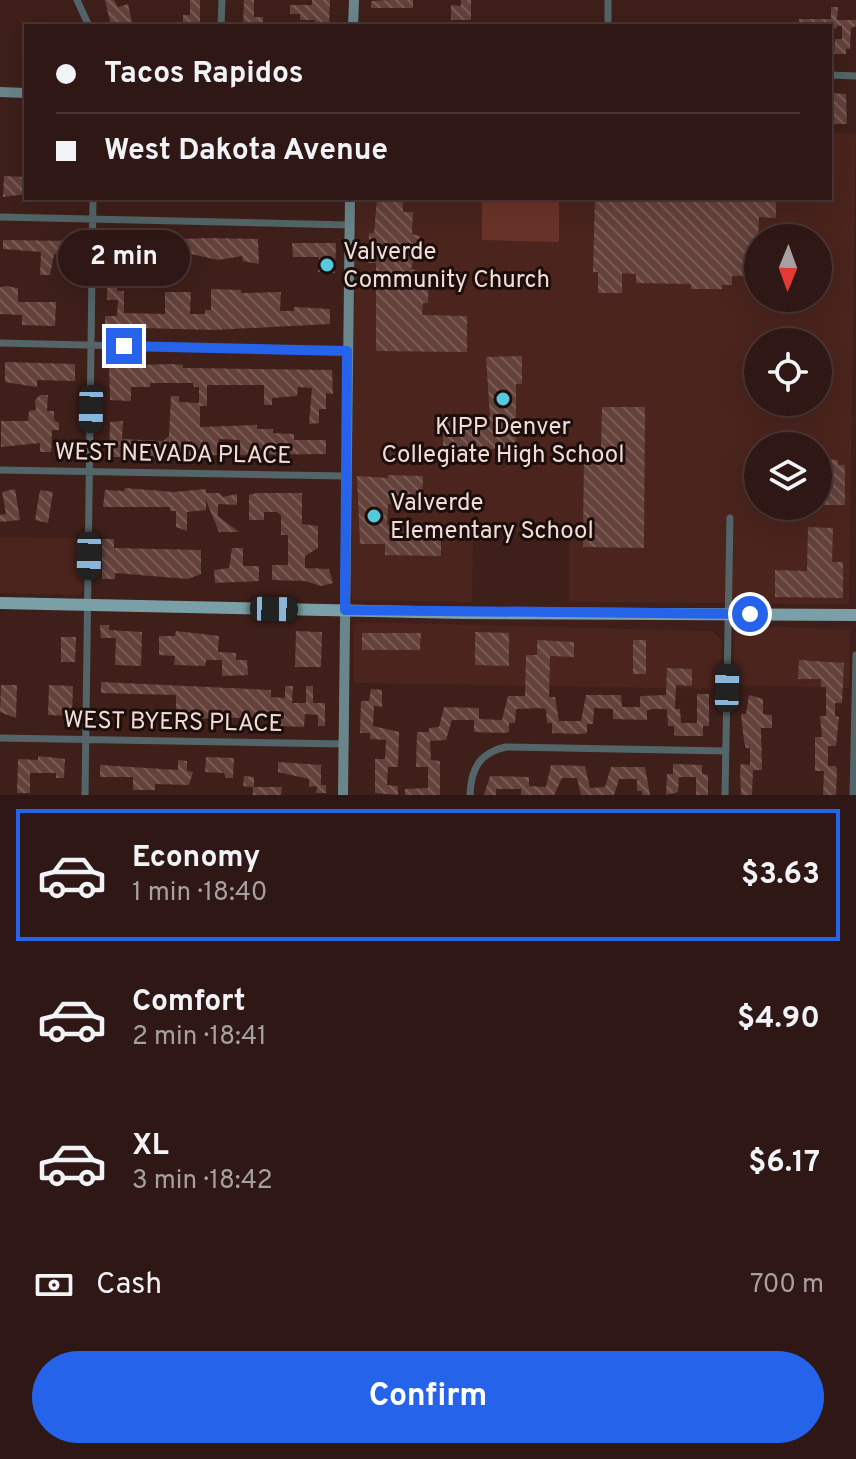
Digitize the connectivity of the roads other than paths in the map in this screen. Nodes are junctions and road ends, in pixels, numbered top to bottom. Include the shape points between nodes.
1 (77, 0) edge
2 (222, 0) edge
3 (354, 0) edge
4 (608, 0) edge
5 (88, 24) edge
6 (221, 24) edge
7 (353, 24) edge
8 (608, 24) edge
9 (832, 75) edge
10 (856, 76) edge
11 (0, 92) edge
12 (24, 93) edge
13 (93, 200) edge
14 (350, 200) edge
15 (0, 217) edge
16 (93, 219) junction
17 (350, 225) junction
18 (0, 343) edge
19 (92, 345) junction
20 (347, 351) junction
21 (0, 470) edge
22 (90, 472) junction
23 (346, 476) junction
24 (730, 518) dead end
25 (0, 603) edge
26 (88, 605) junction
27 (345, 610) junction
28 (728, 614) junction
29 (856, 615) edge
30 (856, 655) edge
31 (0, 738) edge
32 (85, 739) junction
33 (345, 744) junction
34 (726, 751) junction
35 (85, 795) edge
36 (343, 795) edge
37 (470, 795) edge
38 (725, 795) edge
39 (853, 795) edge

1 - 5 street
2 - 6 street
3 - 7 street
4 - 8 street
9 - 10 street
11 - 12 street
13 - 16 street
14 - 17 street
15 - 16 street
16 - 17 street
16 - 19 street
17 - 20 street
18 - 19 street
19 - 20 street
19 - 22 street
20 - 23 street
21 - 22 street, WEST NEVADA PLACE
22 - 23 street, WEST NEVADA PLACE
22 - 26 street
23 - 27 street
24 - 28 street
25 - 26 main road
26 - 27 main road
26 - 32 street
27 - 28 main road
27 - 33 street
28 - 29 main road
28 - 34 street
30 - 39 street
31 - 32 street, WEST BYERS PLACE
32 - 33 street, WEST BYERS PLACE
32 - 35 street
33 - 36 street
34 - 37 street via 506,747 477,762
34 - 38 street

